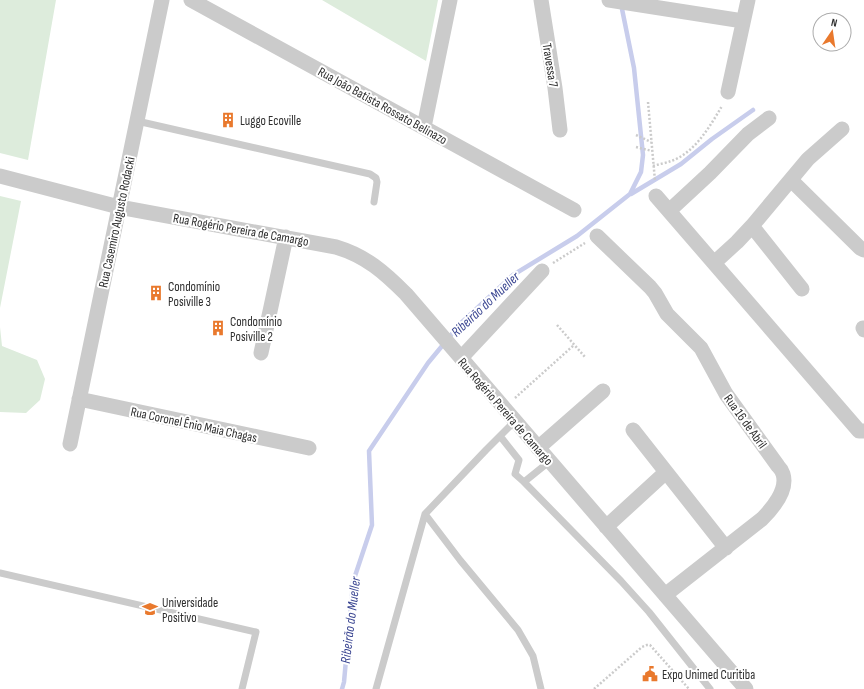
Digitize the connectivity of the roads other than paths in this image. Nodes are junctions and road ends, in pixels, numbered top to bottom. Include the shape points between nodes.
1 (162, 0) edge
2 (191, 0) edge
3 (450, 0) edge
4 (541, 0) edge
5 (748, 0) edge
6 (617, 1) edge
7 (743, 21) junction
8 (728, 92) road end
9 (769, 118) dead end
10 (137, 121) junction
11 (424, 127) junction
12 (560, 130) dead end
13 (842, 130) dead end
14 (0, 176) edge
15 (791, 180) junction
16 (656, 196) dead end
17 (374, 202) dead end
18 (119, 207) junction
19 (574, 210) dead end
20 (669, 211) junction
21 (752, 226) junction
22 (597, 236) road end
23 (286, 237) junction
24 (864, 250) edge
25 (714, 263) junction
26 (542, 272) road end
27 (802, 290) dead end
28 (261, 353) dead end
29 (459, 355) junction
30 (603, 391) dead end
31 (79, 399) junction
32 (515, 421) junction
33 (633, 430) dead end
34 (864, 431) edge
35 (500, 436) junction
36 (70, 444) dead end
37 (309, 448) dead end
38 (538, 448) junction
39 (550, 462) junction
40 (666, 472) junction
41 (524, 482) junction
42 (425, 514) junction
43 (606, 527) junction
44 (726, 548) junction
45 (0, 573) edge
46 (665, 595) junction
47 (242, 689) edge
48 (376, 689) edge
49 (541, 689) edge
50 (710, 689) edge
51 (746, 689) edge

1 - 10 street, Rua Casemiro Augusto Rodacki
2 - 11 street, Rua João Batista Rossato Belinazo
3 - 11 street
4 - 12 street, Travessa 7
5 - 7 street
6 - 7 street
7 - 8 street
9 - 20 street via 748,134
10 - 17 lane via 370,174 377,182
10 - 18 street, Rua Casemiro Augusto Rodacki
11 - 19 street, Rua João Batista Rossato Belinazo
13 - 15 street via 819,148
14 - 18 street, Rua Rogério Pereira de Camargo
15 - 21 street
15 - 24 street
16 - 20 street
18 - 23 street, Rua Rogério Pereira de Camargo
18 - 31 street, Rua Casemiro Augusto Rodacki
20 - 25 street
21 - 25 street
21 - 27 street
22 - 44 street, Rua 16 de Abril via 650,287 667,314 702,348 726,394 783,475 784,483 770,511
23 - 28 street
23 - 29 street, Rua Rogério Pereira de Camargo via 336,247 362,257 376,266 392,280
25 - 34 street via 859,431
26 - 29 street
29 - 32 street, Rua Rogério Pereira de Camargo
30 - 38 street
31 - 36 street, Rua Casemiro Augusto Rodacki
31 - 37 street, Rua Coronel Ênio Maia Chagas
32 - 35 lane
32 - 38 street, Rua Rogério Pereira de Camargo
33 - 40 street
35 - 41 lane via 519,460 515,474
35 - 42 lane
38 - 39 street, Rua Rogério Pereira de Camargo
39 - 41 lane
39 - 43 street, Rua Rogério Pereira de Camargo
40 - 43 street
40 - 44 street
41 - 50 lane via 649,612
42 - 48 lane
42 - 49 lane via 518,630 533,656
43 - 46 street, Rua Rogério Pereira de Camargo
44 - 46 street, Rua 16 de Abril
45 - 47 lane via 256,632
46 - 51 street, Rua Rogério Pereira de Camargo

